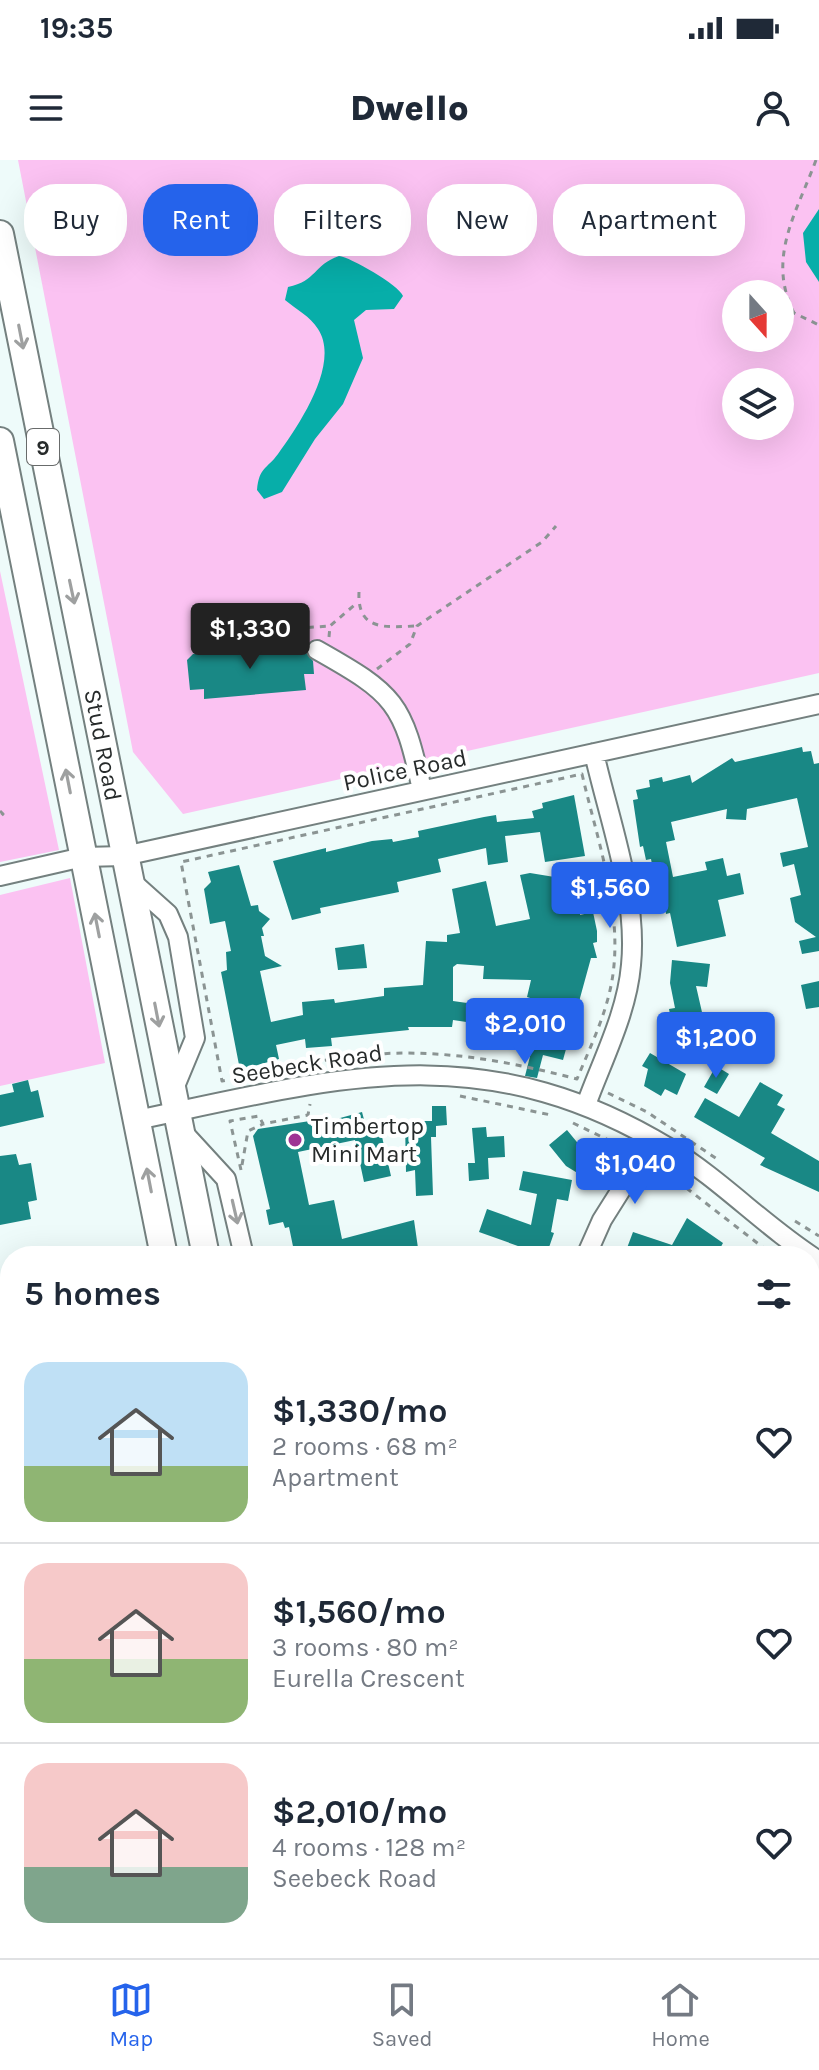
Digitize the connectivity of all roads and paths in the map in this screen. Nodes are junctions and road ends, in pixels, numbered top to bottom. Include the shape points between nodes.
1 (816, 160) edge
2 (0, 234) edge
3 (7, 307) edge
4 (819, 325) edge
5 (0, 441) edge
6 (556, 526) dead end
7 (359, 592) dead end
8 (358, 602) junction
9 (330, 626) junction
10 (417, 626) junction
11 (236, 632) dead end
12 (322, 653) joint
13 (364, 677) junction
14 (819, 704) edge
15 (594, 753) junction
16 (582, 774) dead end
17 (422, 790) junction
18 (83, 857) junction
19 (127, 868) junction
20 (0, 876) edge
21 (577, 1079) dead end
22 (449, 1095) dead end
23 (321, 1102) dead end
24 (586, 1105) junction
25 (177, 1111) junction
26 (553, 1116) dead end
27 (244, 1119) junction
28 (137, 1120) junction
29 (567, 1120) dead end
30 (230, 1121) dead end
31 (263, 1124) junction
32 (252, 1127) junction
33 (653, 1139) junction
34 (627, 1149) dead end
35 (656, 1165) dead end
36 (242, 1172) dead end
37 (162, 1246) edge
38 (204, 1246) edge
39 (242, 1246) edge
40 (590, 1246) edge
41 (761, 1246) edge
42 (795, 1246) edge

1 - 4 path via 783,240 781,262 794,313
2 - 3 highway, Stud Road / 9
3 -> 19 highway, Stud Road / 9
18 -> 5 highway, Stud Road / 9
6 - 10 path via 542,542
7 - 8 path
8 - 9 path
8 - 10 path via 366,619 380,625
9 - 11 path
9 - 12 path
10 - 13 path via 410,644
12 - 13 street
13 - 17 street via 388,695 406,724
14 - 15 street, Police Road
15 - 17 street, Police Road
15 - 24 street via 627,900 632,951 624,999
16 - 21 path via 616,945 608,1001
17 - 19 street, Police Road
18 - 19 street, Police Road
18 - 20 street, Police Road
28 -> 18 highway, Stud Road / 9
19 -> 25 highway, Stud Road / 9
19 - 25 street via 168,914 178,937 195,1038
22 - 26 path
23 - 31 path via 307,1105 308,1115
24 - 25 street, Seebeck Road via 496,1081 406,1074 354,1076
24 - 33 street, Seebeck Road
25 - 28 street, Seebeck Road
25 - 38 highway, Stud Road / 9
25 -> 39 street via 226,1179
27 - 30 path
27 - 31 path via 259,1116
27 - 32 path
37 -> 28 highway, Stud Road / 9
29 - 34 path
31 - 32 path
32 - 36 path via 243,1143
33 - 40 street
33 - 42 street, Seebeck Road
35 - 41 path

